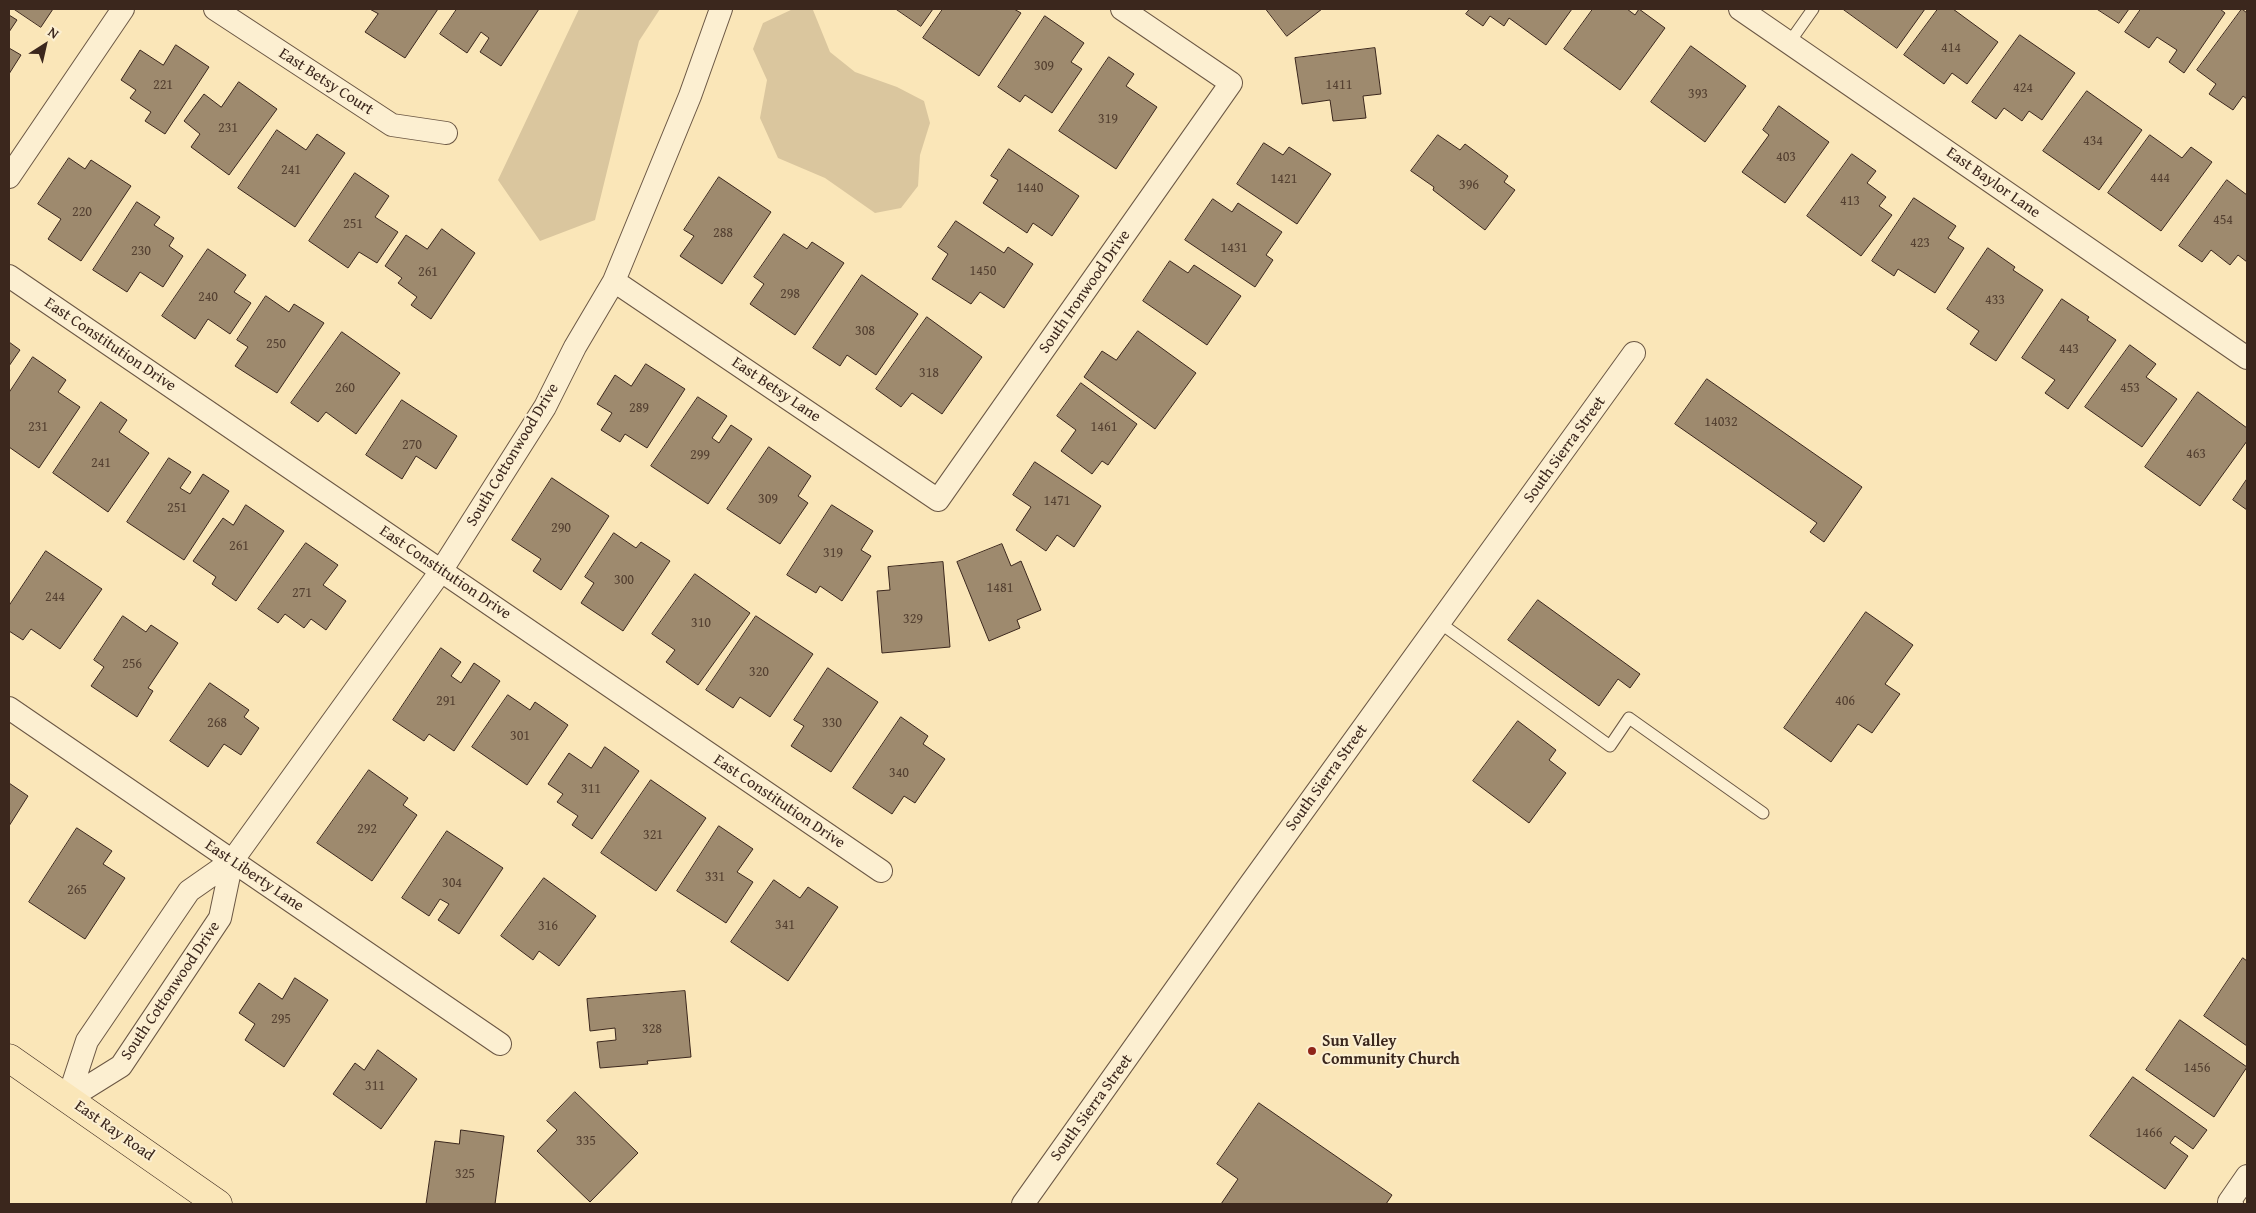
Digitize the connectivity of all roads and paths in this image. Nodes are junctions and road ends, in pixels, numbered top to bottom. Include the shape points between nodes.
1 (123, 9) edge
2 (215, 9) edge
3 (721, 9) edge
4 (1122, 9) edge
5 (1740, 9) edge
6 (1814, 9) edge
7 (1789, 42) junction
8 (446, 133) dead end
9 (9, 177) edge
10 (9, 276) edge
11 (614, 281) junction
12 (1634, 353) dead end
13 (2247, 358) edge
14 (938, 500) joint
15 (441, 571) junction
16 (1440, 623) junction
17 (9, 708) edge
18 (1762, 813) dead end
19 (232, 861) junction
20 (880, 871) dead end
21 (500, 1044) dead end
22 (9, 1058) edge
23 (68, 1098) junction
24 (2247, 1176) edge
25 (2231, 1203) edge
26 (218, 1204) edge
27 (1023, 1204) edge

1 - 9 street
2 - 8 street, East Betsy Court via 392,126
3 - 11 street, South Cottonwood Drive via 690,96
4 - 14 street, South Ironwood Drive via 1231,83
5 - 7 street, East Baylor Lane
6 - 7 lane
7 - 13 street, East Baylor Lane
10 - 15 street, East Constitution Drive
11 - 14 street, East Betsy Lane
11 - 15 street, South Cottonwood Drive via 575,347 546,407
12 - 16 street, South Sierra Street
15 - 19 street, South Cottonwood Drive
15 - 20 street, East Constitution Drive
16 - 18 lane via 1610,746 1629,718
16 - 27 street, South Sierra Street
17 - 19 street, East Liberty Lane
19 - 21 street, East Liberty Lane
19 - 23 street, South Cottonwood Drive via 189,891 87,1041
19 - 23 street, South Cottonwood Drive via 220,918 121,1066
22 - 23 main road, East Ray Road
23 - 26 main road, East Ray Road
24 - 25 street

